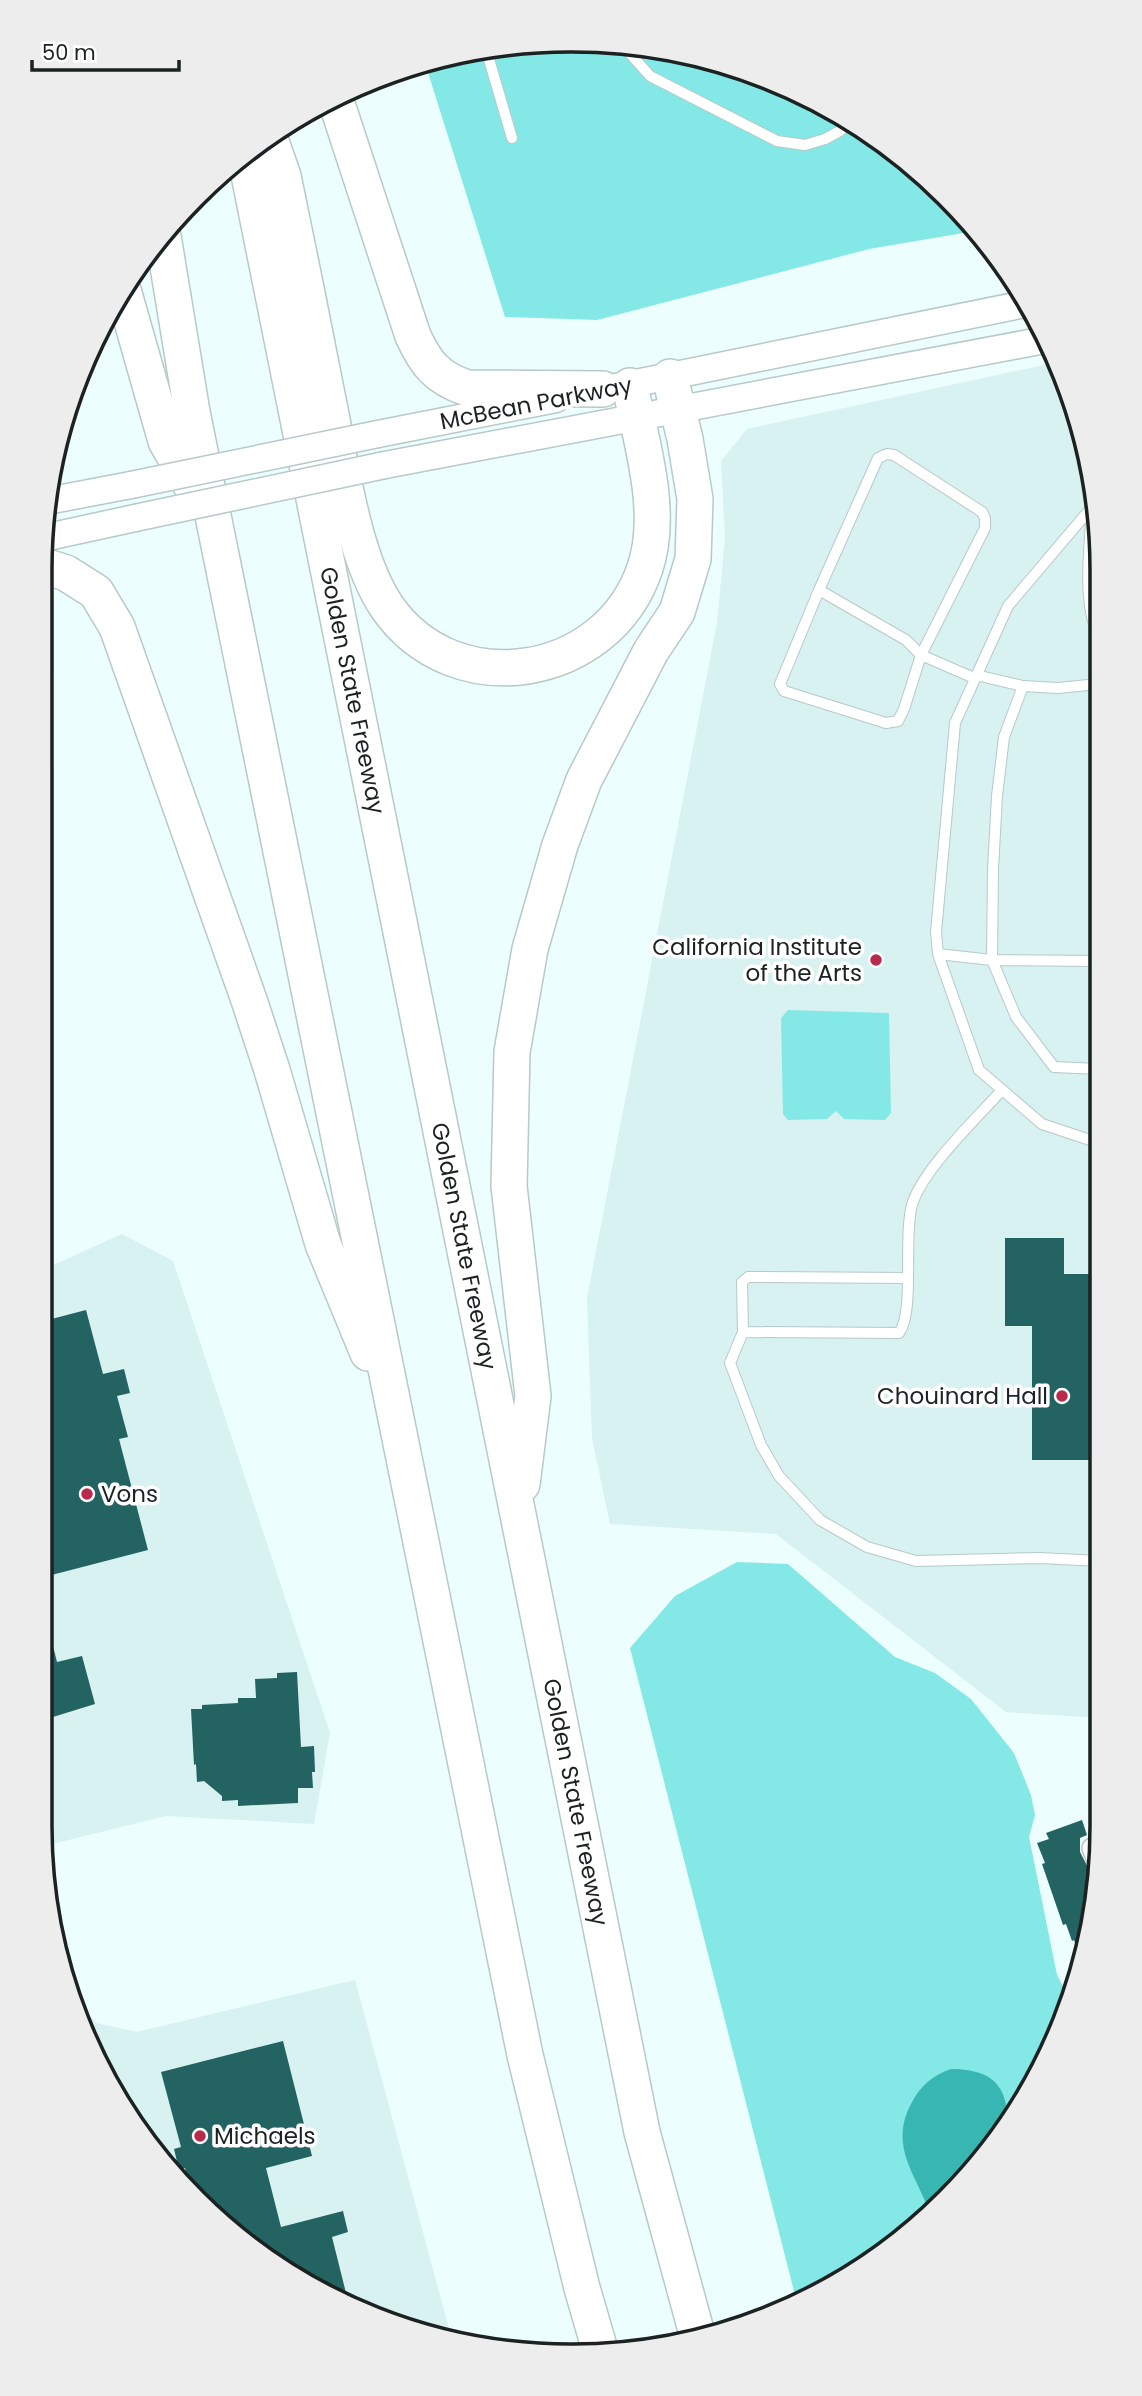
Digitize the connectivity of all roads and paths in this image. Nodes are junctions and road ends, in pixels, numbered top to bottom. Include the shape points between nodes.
1 (633, 56) edge
2 (489, 59) edge
3 (338, 108) edge
4 (842, 129) edge
5 (512, 138) dead end
6 (273, 147) edge
7 (247, 166) edge
8 (165, 249) edge
9 (126, 305) edge
10 (1016, 306) edge
11 (1036, 341) edge
12 (674, 393) junction
13 (623, 397) junction
14 (58, 499) edge
15 (1086, 513) edge
16 (215, 527) junction
17 (54, 536) edge
18 (1090, 564) edge
19 (52, 569) edge
20 (819, 590) junction
21 (1090, 599) edge
22 (921, 655) junction
23 (975, 677) junction
24 (1090, 685) edge
25 (1023, 686) junction
26 (938, 954) junction
27 (992, 960) junction
28 (1090, 961) edge
29 (1090, 1069) edge
30 (1002, 1090) junction
31 (1090, 1140) edge
32 (908, 1278) junction
33 (743, 1332) junction
34 (399, 1430) junction
35 (519, 1515) junction
36 (1090, 1560) edge
37 (695, 2328) edge
38 (598, 2342) edge

1 - 4 lane via 650,76 777,141 806,145
2 - 5 lane
3 - 13 highway via 413,336 424,359 446,382 467,388
6 - 13 highway via 283,176 349,504 368,570 387,606 410,634 439,654 476,667 513,669 550,662 583,646 613,621 635,594 652,541 653,511
7 - 35 highway, Golden State Freeway
8 - 16 highway
9 - 16 highway via 166,441
10 - 12 main road, McBean Parkway
11 - 12 main road, McBean Parkway
12 - 13 main road, McBean Parkway
12 - 35 highway via 695,499 693,559 677,612 651,651 579,793 530,948 512,1052 509,1186 533,1396
13 - 14 main road, McBean Parkway, bridge via 378,434
13 - 17 main road, McBean Parkway, bridge via 385,465
15 - 23 lane via 1007,606
16 - 34 highway
18 - 21 lane
19 - 34 highway via 96,592 117,627 260,1035 323,1244
20 - 22 lane via 906,640
20 - 22 lane via 780,684 784,691 886,723 898,721
20 - 22 lane via 878,458 894,455 985,518 985,528
22 - 23 lane
23 - 25 lane
23 - 26 lane via 955,723 936,932
24 - 25 lane
25 - 27 lane via 1004,737 997,796
26 - 27 lane
26 - 30 lane via 979,1070
27 - 28 lane
27 - 29 lane via 1016,1017 1054,1068
30 - 31 lane via 1042,1124
30 - 32 lane via 926,1175 912,1203 907,1229
32 - 33 lane via 905,1326 900,1333
32 - 33 lane via 748,1277 742,1282
33 - 36 lane via 730,1363 756,1434 779,1476 820,1520 867,1547 916,1561
34 - 38 highway via 525,2055
35 - 37 highway, Golden State Freeway via 642,2132

